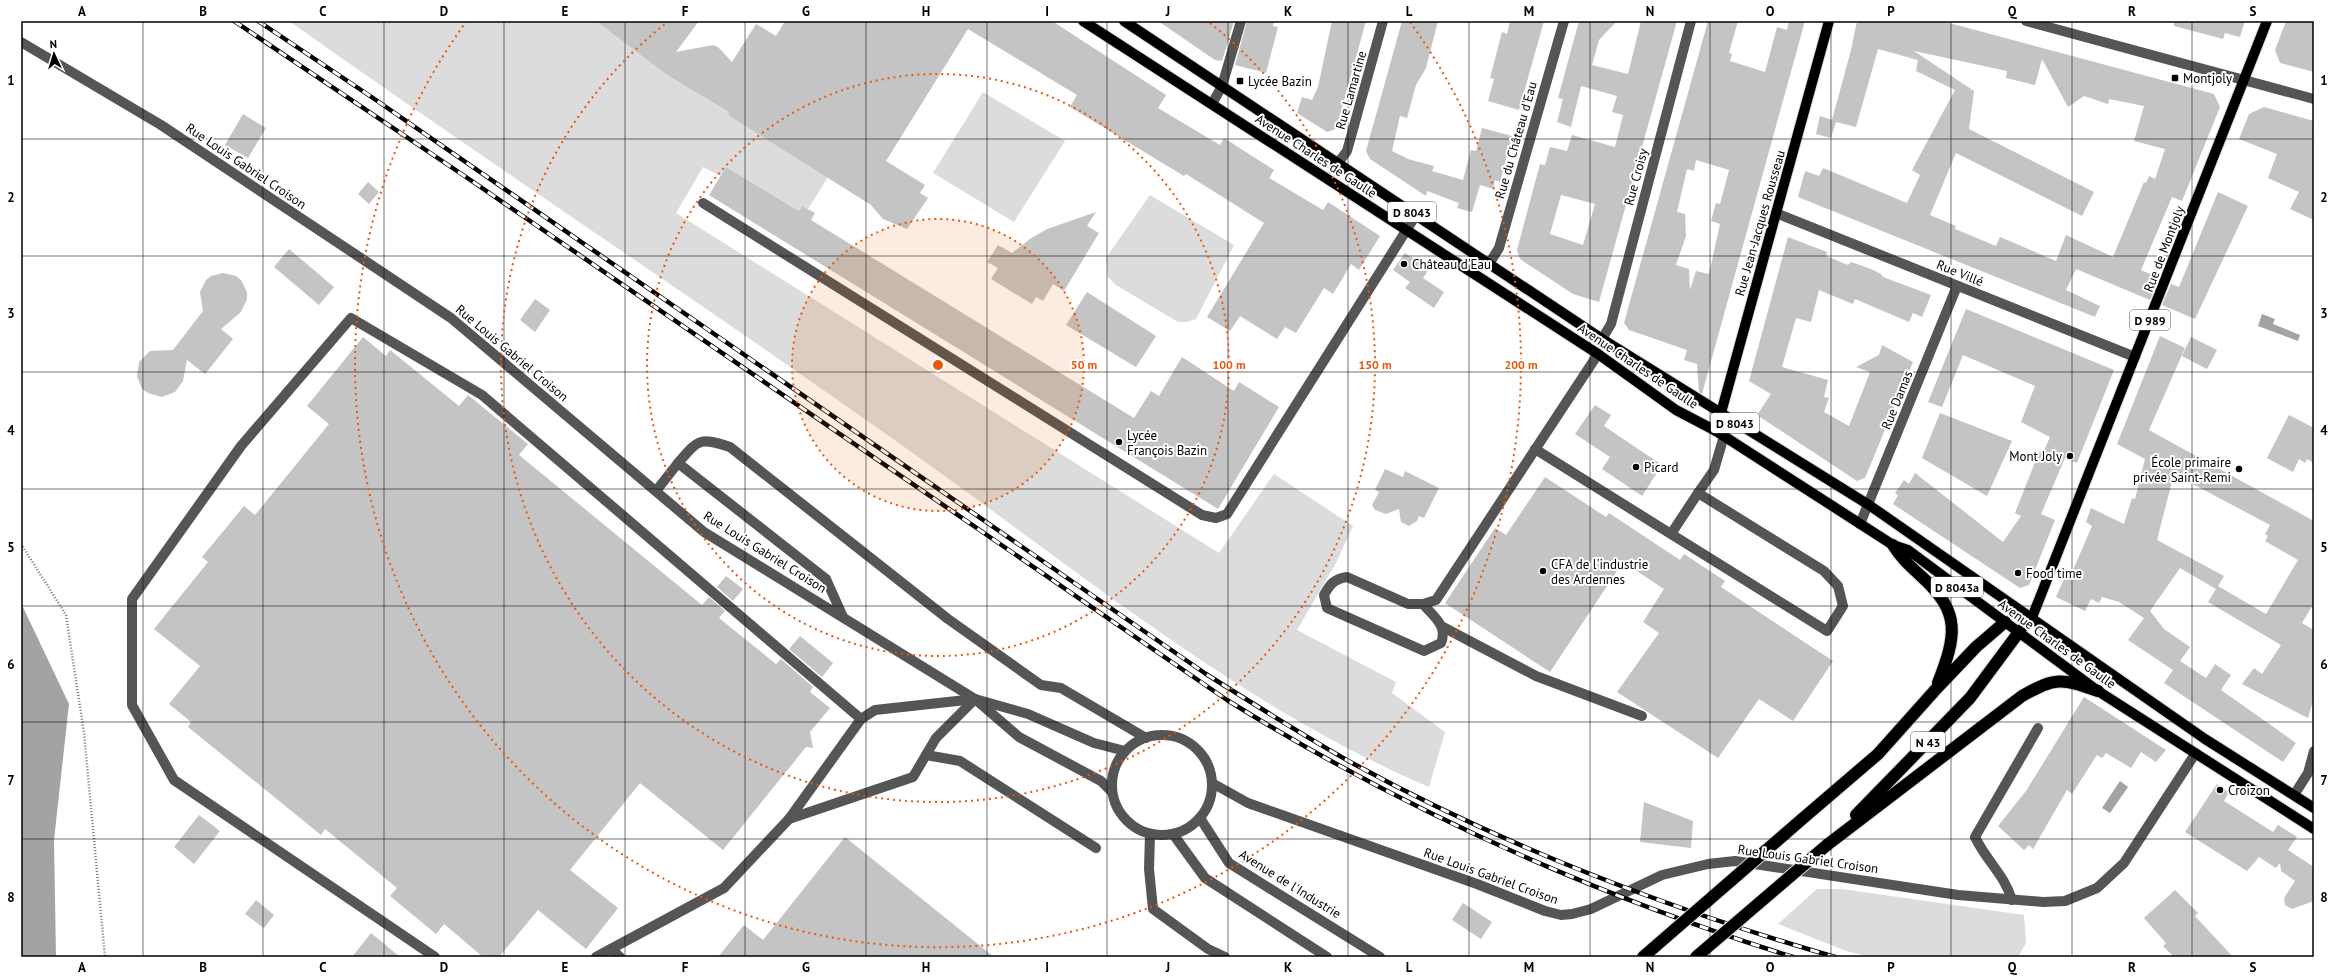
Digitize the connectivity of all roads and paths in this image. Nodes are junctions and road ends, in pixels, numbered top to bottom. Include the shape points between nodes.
1 (1083, 21) edge
2 (1124, 21) edge
3 (1241, 21) edge
4 (1383, 21) edge
5 (1564, 21) edge
6 (1691, 21) edge
7 (1829, 21) edge
8 (2026, 21) edge
9 (2267, 21) edge
10 (21, 42) edge
11 (2245, 80) junction
12 (1222, 86) junction
13 (2314, 99) edge
14 (1212, 104) junction
15 (1338, 163) junction
16 (703, 203) dead end
17 (1776, 213) junction
18 (1416, 215) junction
19 (1405, 230) junction
20 (1489, 264) junction
21 (1957, 286) junction
22 (1602, 338) junction
23 (1598, 354) junction
24 (2135, 358) junction
25 (1720, 414) junction
26 (1720, 434) junction
27 (1535, 449) junction
28 (678, 463) junction
29 (656, 491) junction
30 (1698, 493) junction
31 (1869, 505) junction
32 (1860, 524) junction
33 (1671, 534) junction
34 (21, 544) edge
35 (1893, 545) junction
36 (1423, 604) junction
37 (842, 616) junction
38 (2030, 619) junction
39 (2005, 622) junction
40 (1444, 627) junction
41 (2019, 632) junction
42 (1936, 688) junction
43 (2098, 690) junction
44 (975, 699) junction
45 (1642, 716) dead end
46 (861, 719) junction
47 (2038, 728) dead end
48 (1146, 738) junction
49 (1125, 751) junction
50 (2314, 751) edge
51 (2195, 754) junction
52 (926, 755) junction
53 (1212, 783) junction
54 (1112, 792) junction
55 (2294, 795) junction
56 (2314, 808) edge
57 (1200, 818) junction
58 (789, 819) junction
59 (2314, 829) edge
60 (1150, 834) junction
61 (1173, 834) junction
62 (1827, 845) junction
63 (1096, 848) dead end
64 (2012, 900) junction
65 (611, 949) junction
66 (105, 957) edge
67 (435, 957) edge
68 (596, 957) edge
69 (620, 957) edge
70 (1225, 957) edge
71 (1327, 957) edge
72 (1380, 957) edge
73 (1643, 957) edge
74 (1696, 957) edge

1 - 14 main road, Avenue Charles de Gaulle / D 8043
2 - 12 main road, Avenue Charles de Gaulle / D 8043
3 - 12 street
4 - 15 street, Rue Lamartine via 1347,151
5 - 20 street, Rue du Château d'Eau via 1499,248
6 - 22 street, Rue Croisy via 1611,324
7 - 17 main road, Rue Jean-Jacques Rousseau
8 - 11 street
9 - 11 main road, Rue de Montjoly / D 989
10 - 29 street, Rue Louis Gabriel Croison via 161,126 451,318
11 - 13 street
11 - 24 main road, Rue de Montjoly / D 989
12 - 14 street
12 - 15 main road, Avenue Charles de Gaulle / D 8043
14 - 19 main road, Avenue Charles de Gaulle / D 8043
15 - 18 main road, Avenue Charles de Gaulle / D 8043
16 - 19 street via 1202,515 1216,518 1227,514
17 - 21 street, Rue Villé
17 - 25 main road, Rue Jean-Jacques Rousseau
18 - 19 street
18 - 20 main road, Avenue Charles de Gaulle / D 8043
19 - 23 main road, Avenue Charles de Gaulle / D 8043
20 - 22 main road, Avenue Charles de Gaulle / D 8043
21 - 24 street, Rue Villé
21 - 31 street, Rue Damas
22 - 25 main road, Avenue Charles de Gaulle / D 8043
23 - 26 main road, Avenue Charles de Gaulle / D 8043 via 1676,410
23 - 27 street
24 - 38 main road, Rue de Montjoly / D 989
25 - 26 main road, Rue Jean-Jacques Rousseau
25 - 31 main road, Avenue Charles de Gaulle / D 8043
26 - 30 street via 1714,470
26 - 32 main road, Avenue Charles de Gaulle / D 8043
27 - 33 street
27 - 36 street via 1436,600
28 - 29 street
28 - 37 street via 826,579
28 - 48 street via 694,445 707,440 730,447 948,618 1041,685 1061,688
29 - 37 street, Rue Louis Gabriel Croison via 704,532
30 - 33 street
30 - 33 street via 1824,571 1838,586 1843,606 1827,631
31 - 32 street, Rue Damas
31 - 38 main road, Avenue Charles de Gaulle / D 8043
32 - 35 main road, Avenue Charles de Gaulle / D 8043
34 - 66 path via 66,615 84,733
35 - 39 main road, Avenue Charles de Gaulle / D 8043a via 1908,550
35 - 42 highway via 1904,562 1942,598 1949,612 1952,637 1950,654
36 - 40 street
36 - 40 street via 1408,604 1346,577 1338,578 1331,583 1324,595 1327,608 1424,651 1441,643
37 - 44 street, Rue Louis Gabriel Croison
38 - 39 main road
38 - 41 main road, N 43
38 - 55 main road, Avenue Charles de Gaulle via 2218,748
39 - 41 main road, Avenue Charles de Gaulle / D 8043a
39 - 42 highway, N 43
40 - 45 street via 1536,676
41 - 43 main road, Avenue Charles de Gaulle / D 8043a
41 - 62 highway, N 43 via 1970,698
42 - 73 highway, N 43, bridge via 1878,754
43 - 51 main road, Avenue Charles de Gaulle / D 8043a
43 - 62 highway via 2069,680 2045,684 2031,691
44 - 46 street via 874,710
44 - 49 street, Rue Louis Gabriel Croison via 1028,714 1094,743
44 - 52 street via 936,738
44 - 54 street, Rue Louis Gabriel Croison via 1019,737 1101,781
46 - 58 street
46 - 67 street via 482,396 351,318 240,446 132,599 132,705 174,780
47 - 64 street via 1975,837 1983,853 2007,883
48 - 49 street
48 - 53 street via 1154,735 1171,736 1187,741 1200,752 1209,766
49 - 54 street via 1114,770
50 - 55 street via 2308,773
51 - 59 main road, Avenue Charles de Gaulle / D 8043a
51 - 64 street, Rue Louis Gabriel Croison via 2124,862 2097,888 2065,901
52 - 58 street via 913,777
52 - 63 street via 960,761
53 - 57 street via 1211,795
53 - 64 street, Rue Louis Gabriel Croison via 1248,803 1561,915 1581,913 1662,875 1708,864 1736,861 1958,895
54 - 60 street via 1116,806 1124,818 1136,828
55 - 56 main road, Avenue Charles de Gaulle
57 - 61 street via 1188,828
57 - 72 street, Avenue de l'Industrie via 1229,863
58 - 65 street via 724,888
60 - 61 street
60 - 70 street via 1149,869 1153,909 1208,949
61 - 71 street via 1205,878
62 - 74 highway, N 43, bridge
65 - 68 street
65 - 69 street

